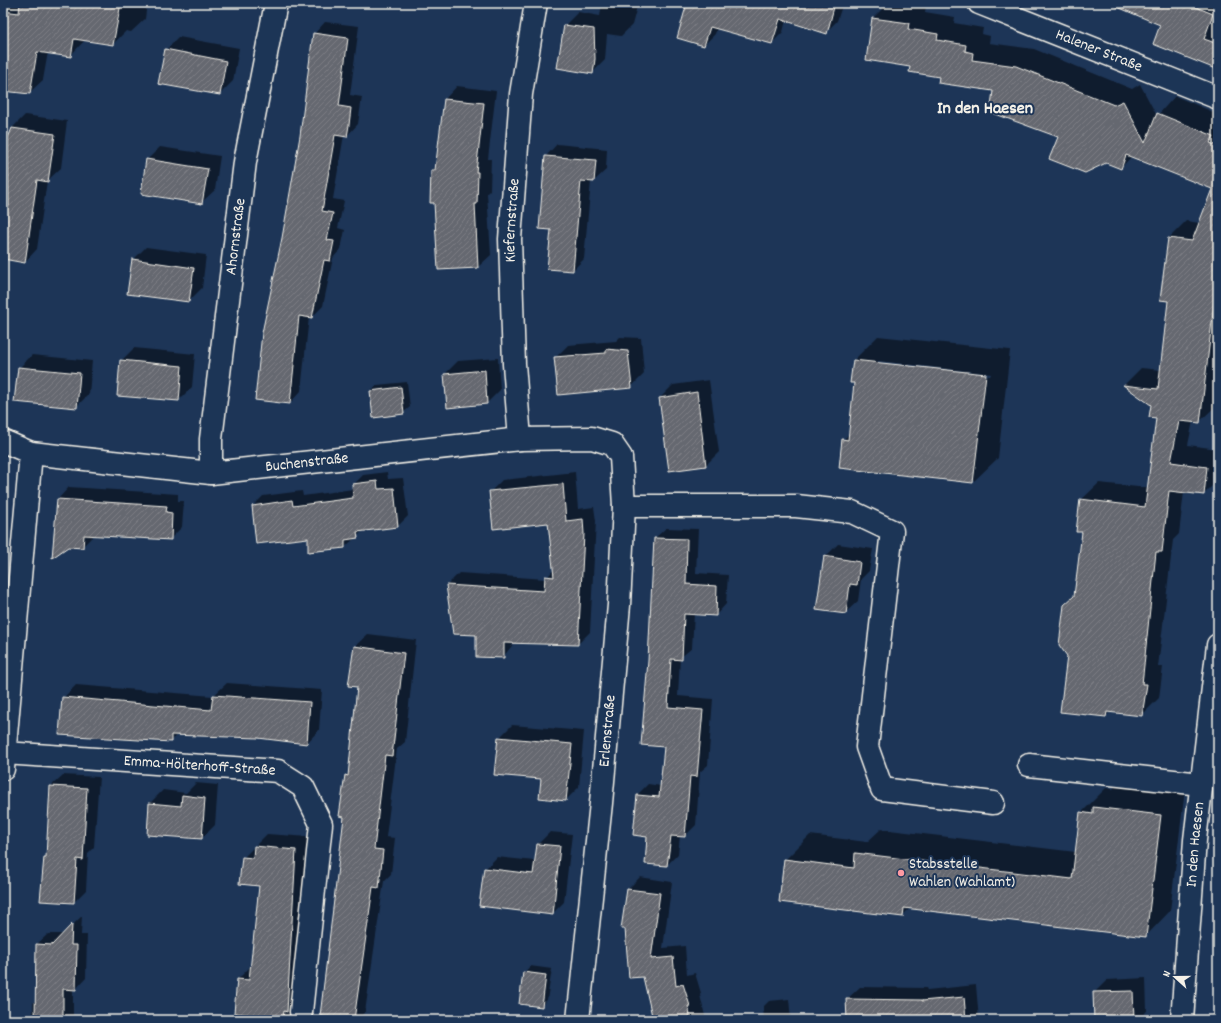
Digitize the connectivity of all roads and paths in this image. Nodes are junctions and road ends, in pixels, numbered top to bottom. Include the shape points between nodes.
1 (276, 3) edge
2 (536, 3) edge
3 (979, 3) edge
4 (1014, 9) edge
5 (1218, 98) edge
6 (520, 439) junction
7 (3, 441) edge
8 (612, 444) joint
9 (31, 453) junction
10 (210, 473) junction
11 (624, 506) junction
12 (1218, 645) edge
13 (4, 761) edge
14 (1029, 765) dead end
15 (1201, 784) junction
16 (993, 802) dead end
17 (301, 1012) dead end
18 (578, 1020) edge
19 (1182, 1020) edge

1 - 10 street, Ahornstraße via 245,162 211,439
2 - 6 street, Kiefernstraße via 521,94 510,239 514,364
3 - 4 street, Halener Straße
4 - 5 street, Halener Straße
6 - 8 street, Buchenstraße via 592,438
6 - 10 street, Buchenstraße
7 - 9 street, Buchenstraße
8 - 11 street, Erlenstraße via 621,457
9 - 10 street, Buchenstraße
9 - 13 street
11 - 16 street via 796,506 852,512 892,531 867,747 882,789
11 - 18 street, Erlenstraße via 619,604 602,803
12 - 15 street, In den Haesen
13 - 17 street, Emma-Hölterhoff-Straße via 278,771 303,787 321,824
14 - 15 street
15 - 19 street, In den Haesen

